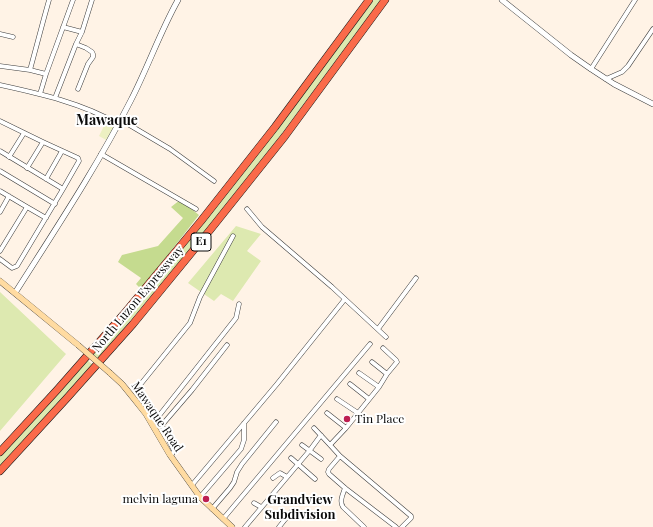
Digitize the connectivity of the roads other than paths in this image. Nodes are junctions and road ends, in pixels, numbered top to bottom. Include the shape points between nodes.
1 (49, 0) edge
2 (72, 0) edge
3 (92, 0) edge
4 (178, 0) edge
5 (369, 0) edge
6 (386, 0) edge
7 (502, 0) edge
8 (635, 0) edge
9 (63, 27) junction
10 (653, 29) edge
11 (82, 32) junction
12 (0, 34) edge
13 (13, 37) dead end
14 (76, 44) junction
15 (0, 66) edge
16 (591, 69) junction
17 (30, 70) junction
18 (46, 74) junction
19 (606, 79) junction
20 (0, 85) edge
21 (78, 89) dead end
22 (40, 94) junction
23 (55, 98) junction
24 (653, 104) edge
25 (0, 121) edge
26 (120, 122) junction
27 (24, 133) junction
28 (43, 142) junction
29 (0, 151) edge
30 (62, 151) junction
31 (101, 154) junction
32 (9, 157) junction
33 (27, 168) junction
34 (0, 171) edge
35 (46, 179) junction
36 (214, 180) dead end
37 (63, 189) junction
38 (0, 191) edge
39 (9, 196) junction
40 (55, 204) junction
41 (27, 207) junction
42 (196, 209) dead end
43 (247, 209) dead end
44 (0, 212) edge
45 (46, 218) junction
46 (233, 236) dead end
47 (0, 251) edge
48 (0, 259) edge
49 (416, 278) dead end
50 (0, 281) edge
51 (15, 293) junction
52 (345, 300) junction
53 (239, 304) dead end
54 (378, 329) junction
55 (386, 337) dead end
56 (370, 344) dead end
57 (227, 345) dead end
58 (383, 348) dead end
59 (372, 362) dead end
60 (359, 373) dead end
61 (387, 374) junction
62 (350, 384) dead end
63 (379, 387) junction
64 (337, 399) dead end
65 (369, 399) junction
66 (327, 413) dead end
67 (358, 413) junction
68 (158, 417) junction
69 (276, 422) dead end
70 (244, 423) junction
71 (162, 425) junction
72 (314, 428) dead end
73 (346, 428) junction
74 (320, 435) junction
75 (330, 444) junction
76 (302, 445) dead end
77 (310, 450) junction
78 (0, 452) edge
79 (170, 455) junction
80 (340, 456) junction
81 (291, 458) dead end
82 (322, 459) dead end
83 (297, 465) junction
84 (0, 471) edge
85 (287, 477) junction
86 (273, 478) dead end
87 (315, 479) dead end
88 (192, 485) junction
89 (344, 488) junction
90 (268, 489) dead end
91 (274, 493) junction
92 (200, 497) junction
93 (254, 503) dead end
94 (261, 508) junction
95 (212, 509) junction
96 (291, 512) dead end
97 (223, 519) junction
98 (232, 527) edge
99 (245, 527) edge
100 (279, 527) edge
101 (364, 527) edge
102 (396, 527) edge
103 (402, 527) edge

1 - 17 street
2 - 9 street
3 - 11 street
4 - 26 street
5 - 78 highway, North Luzon Expressway / E1 via 275,127 196,227 118,321
6 - 84 highway, North Luzon Expressway / E1 via 285,136 210,230 128,329
7 - 16 street
8 - 16 street
9 - 11 street
9 - 18 street
10 - 19 street via 628,66 622,72
11 - 14 street
12 - 13 street
14 - 21 street via 93,54
14 - 23 street
15 - 17 street
16 - 19 street
17 - 18 street
18 - 22 street
19 - 24 street
20 - 22 street
22 - 23 street
23 - 26 street
25 - 27 street
26 - 31 street
26 - 36 street via 170,149
27 - 28 street
27 - 32 street
28 - 30 street
28 - 33 street
29 - 32 street
30 - 35 street
30 - 37 street via 78,158 79,161
31 - 42 street
31 - 51 street
32 - 33 street
33 - 35 street
34 - 40 street
35 - 37 street
37 - 40 street
38 - 39 street
39 - 41 street
39 - 44 street
40 - 45 street
41 - 45 street
41 - 47 street
43 - 52 street via 262,227
45 - 48 street via 17,266 12,268
46 - 68 street via 200,298 190,323 140,386
49 - 54 street
50 - 51 main road, Mawaque Road
51 - 79 main road, Mawaque Road, bridge via 122,384 146,414
52 - 54 street
52 - 70 street
53 - 68 street via 236,318
54 - 55 street
56 - 97 street
57 - 71 street
58 - 61 street via 397,360
59 - 61 street
60 - 63 street
61 - 63 street
62 - 65 street
63 - 65 street
64 - 67 street
65 - 67 street
66 - 73 street
67 - 73 street
68 - 71 street
69 - 95 street via 242,464 230,488
70 - 88 street
70 - 92 street via 244,440 241,448
71 - 79 street via 174,451
72 - 74 street
73 - 75 street
74 - 75 street
74 - 77 street
75 - 80 street
76 - 77 street
77 - 82 street
77 - 83 street
79 - 88 main road, Mawaque Road
80 - 89 street via 328,472
80 - 103 street via 411,516
81 - 83 street
83 - 85 street
83 - 87 street
85 - 86 street via 280,472
85 - 91 street
88 - 92 main road, Mawaque Road
89 - 101 street via 341,504
89 - 102 street
90 - 91 street
91 - 94 street
92 - 95 main road, Mawaque Road
93 - 94 street
94 - 99 street
95 - 97 main road, Mawaque Road
96 - 100 street
97 - 98 main road, Mawaque Road

